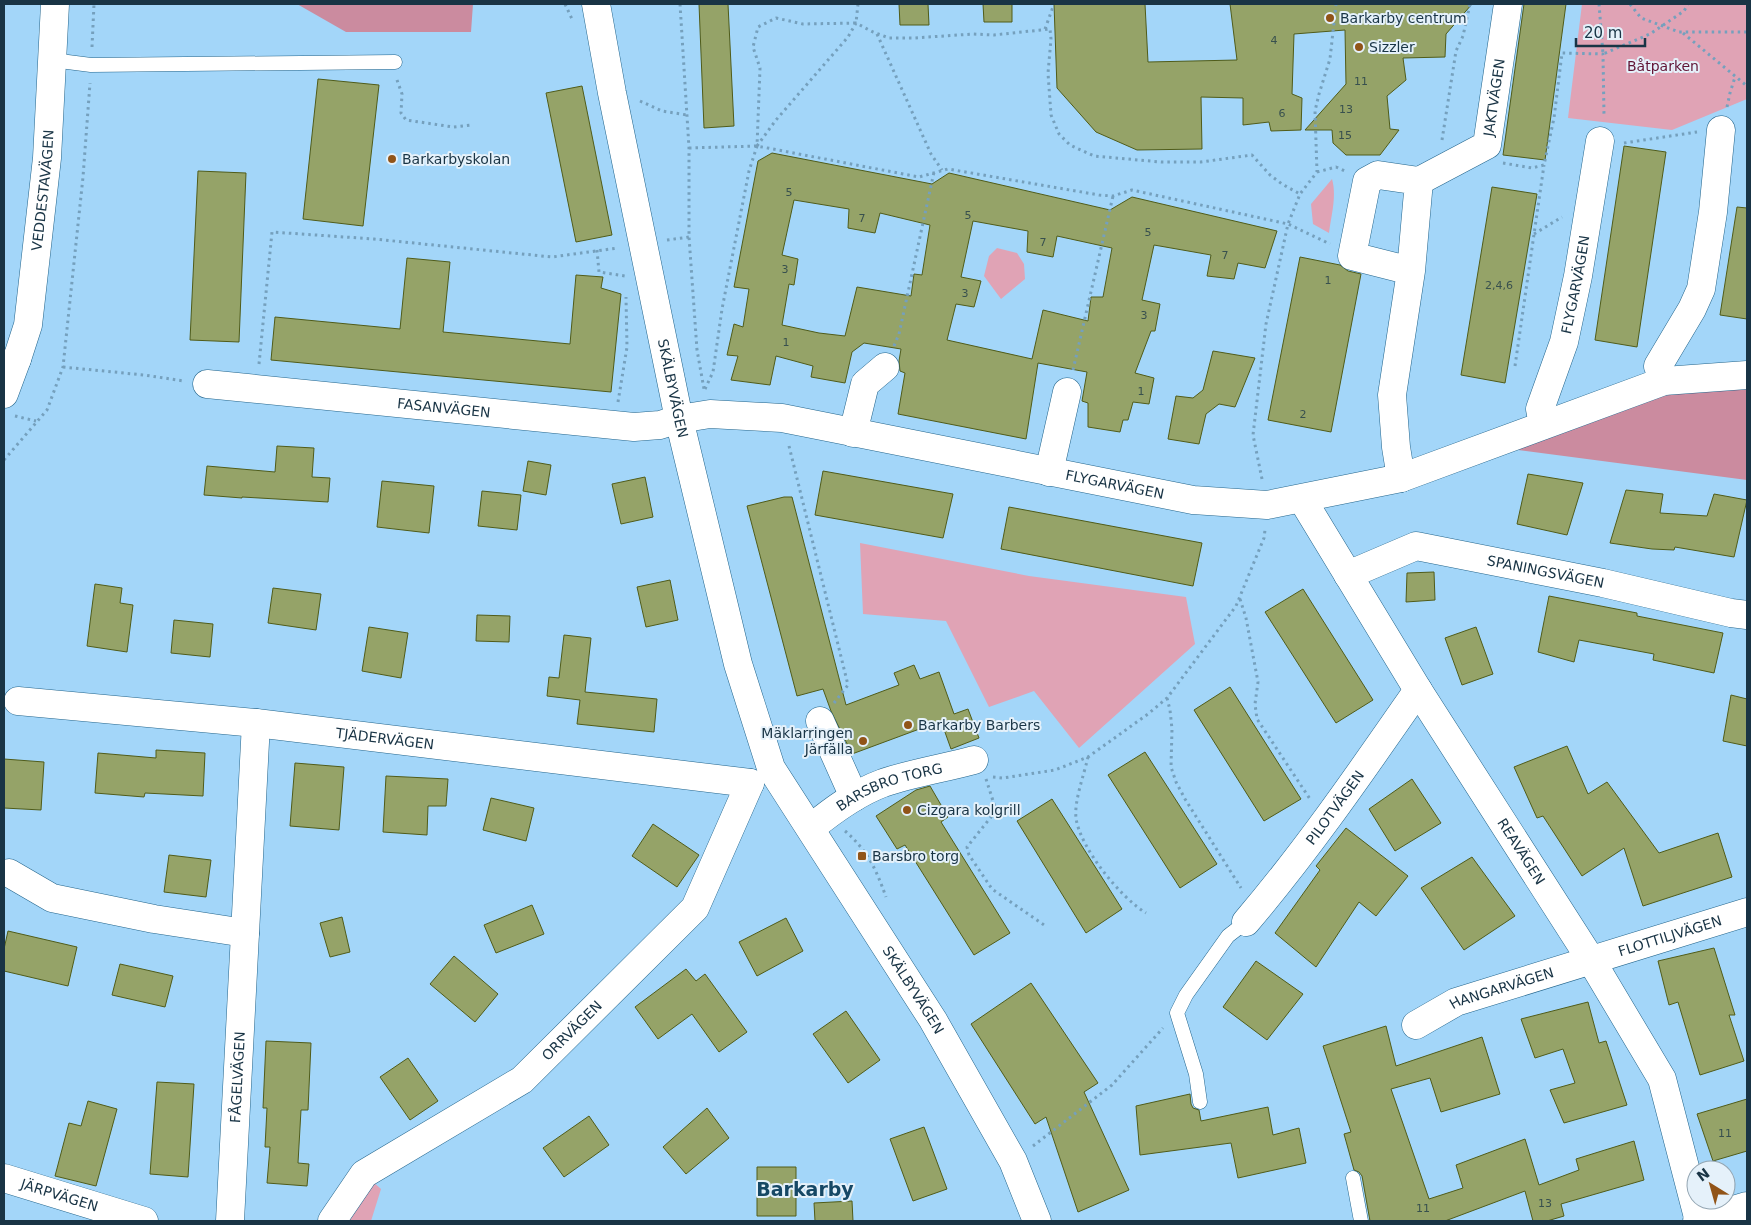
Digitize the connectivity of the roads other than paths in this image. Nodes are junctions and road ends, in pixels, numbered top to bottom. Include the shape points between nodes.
1 (56, 4) edge
2 (596, 4) edge
3 (1508, 4) edge
4 (52, 60) junction
5 (395, 62) road end
6 (1721, 130) road end
7 (1600, 141) dead end
8 (1419, 181) junction
9 (1410, 271) junction
10 (10, 362) edge
11 (885, 367) road end
12 (1747, 375) edge
13 (1664, 380) junction
14 (207, 384) road end
15 (1068, 392) road end
16 (8, 404) edge
17 (679, 419) junction
18 (1543, 425) junction
19 (853, 433) junction
20 (1050, 472) junction
21 (1400, 478) junction
22 (1302, 499) junction
23 (1348, 575) junction
24 (1747, 615) edge
25 (1418, 690) junction
26 (18, 701) dead end
27 (820, 721) road end
28 (256, 723) junction
29 (974, 760) dead end
30 (761, 776) junction
31 (854, 797) junction
32 (820, 821) junction
33 (9, 873) dead end
34 (1747, 912) edge
35 (1251, 916) joint
36 (245, 933) junction
37 (1591, 960) junction
38 (1416, 1025) dead end
39 (1200, 1102) dead end
40 (4, 1178) edge
41 (1352, 1178) dead end
42 (1747, 1206) edge
43 (144, 1221) edge
44 (230, 1221) edge
45 (332, 1221) edge
46 (1037, 1221) edge
47 (1361, 1221) edge
48 (1698, 1221) edge

1 - 4 street, VEDDESTAVÄGEN
2 - 17 street, SKÄLBYVÄGEN
3 - 8 street, JAKTVÄGEN via 1487,146
4 - 5 lane via 92,65
4 - 10 street, VEDDESTAVÄGEN via 47,158 28,325
6 - 13 street via 1701,289 1658,366
7 - 18 street, FLYGARVÄGEN via 1566,332 1540,409
8 - 9 street
8 - 9 street via 1378,175 1366,181 1352,256
9 - 21 street via 1392,395
10 - 16 street, VEDDESTAVÄGEN
11 - 19 street via 865,384
12 - 13 street, FLYGARVÄGEN
13 - 18 street, FLYGARVÄGEN
14 - 17 street, FASANVÄGEN via 634,427 660,425
15 - 20 street
17 - 19 street, FLYGARVÄGEN via 710,414 782,418
17 - 30 street, SKÄLBYVÄGEN via 738,664
18 - 21 street, FLYGARVÄGEN
19 - 20 street, FLYGARVÄGEN
20 - 22 street, FLYGARVÄGEN via 1193,500 1267,504
21 - 22 street, FLYGARVÄGEN
22 - 23 street, REAVÄGEN
23 - 24 street, SPANINGSVÄGEN via 1416,546
23 - 25 street, REAVÄGEN
25 - 35 street, PILOTVÄGEN via 1329,817
25 - 37 street, REAVÄGEN
26 - 28 street, TJÄDERVÄGEN
27 - 31 street
28 - 30 street, TJÄDERVÄGEN
28 - 36 street, FÅGELVÄGEN
29 - 31 street, BARSBRO TORG via 884,783
30 - 32 street, SKÄLBYVÄGEN
30 - 45 street, ORRVÄGEN via 695,908 522,1080 364,1174
31 - 32 street, BARSBRO TORG
32 - 46 street, SKÄLBYVÄGEN via 1013,1161
33 - 36 street via 52,898
34 - 37 street, FLOTTILJVÄGEN
35 - 39 lane via 1228,936 1177,1013 1196,1074
36 - 44 street, FÅGELVÄGEN
37 - 38 street, HANGARVÄGEN via 1456,1002
37 - 48 street, REAVÄGEN via 1662,1078
40 - 43 street, JÄRPVÄGEN
41 - 47 lane
42 - 48 street

